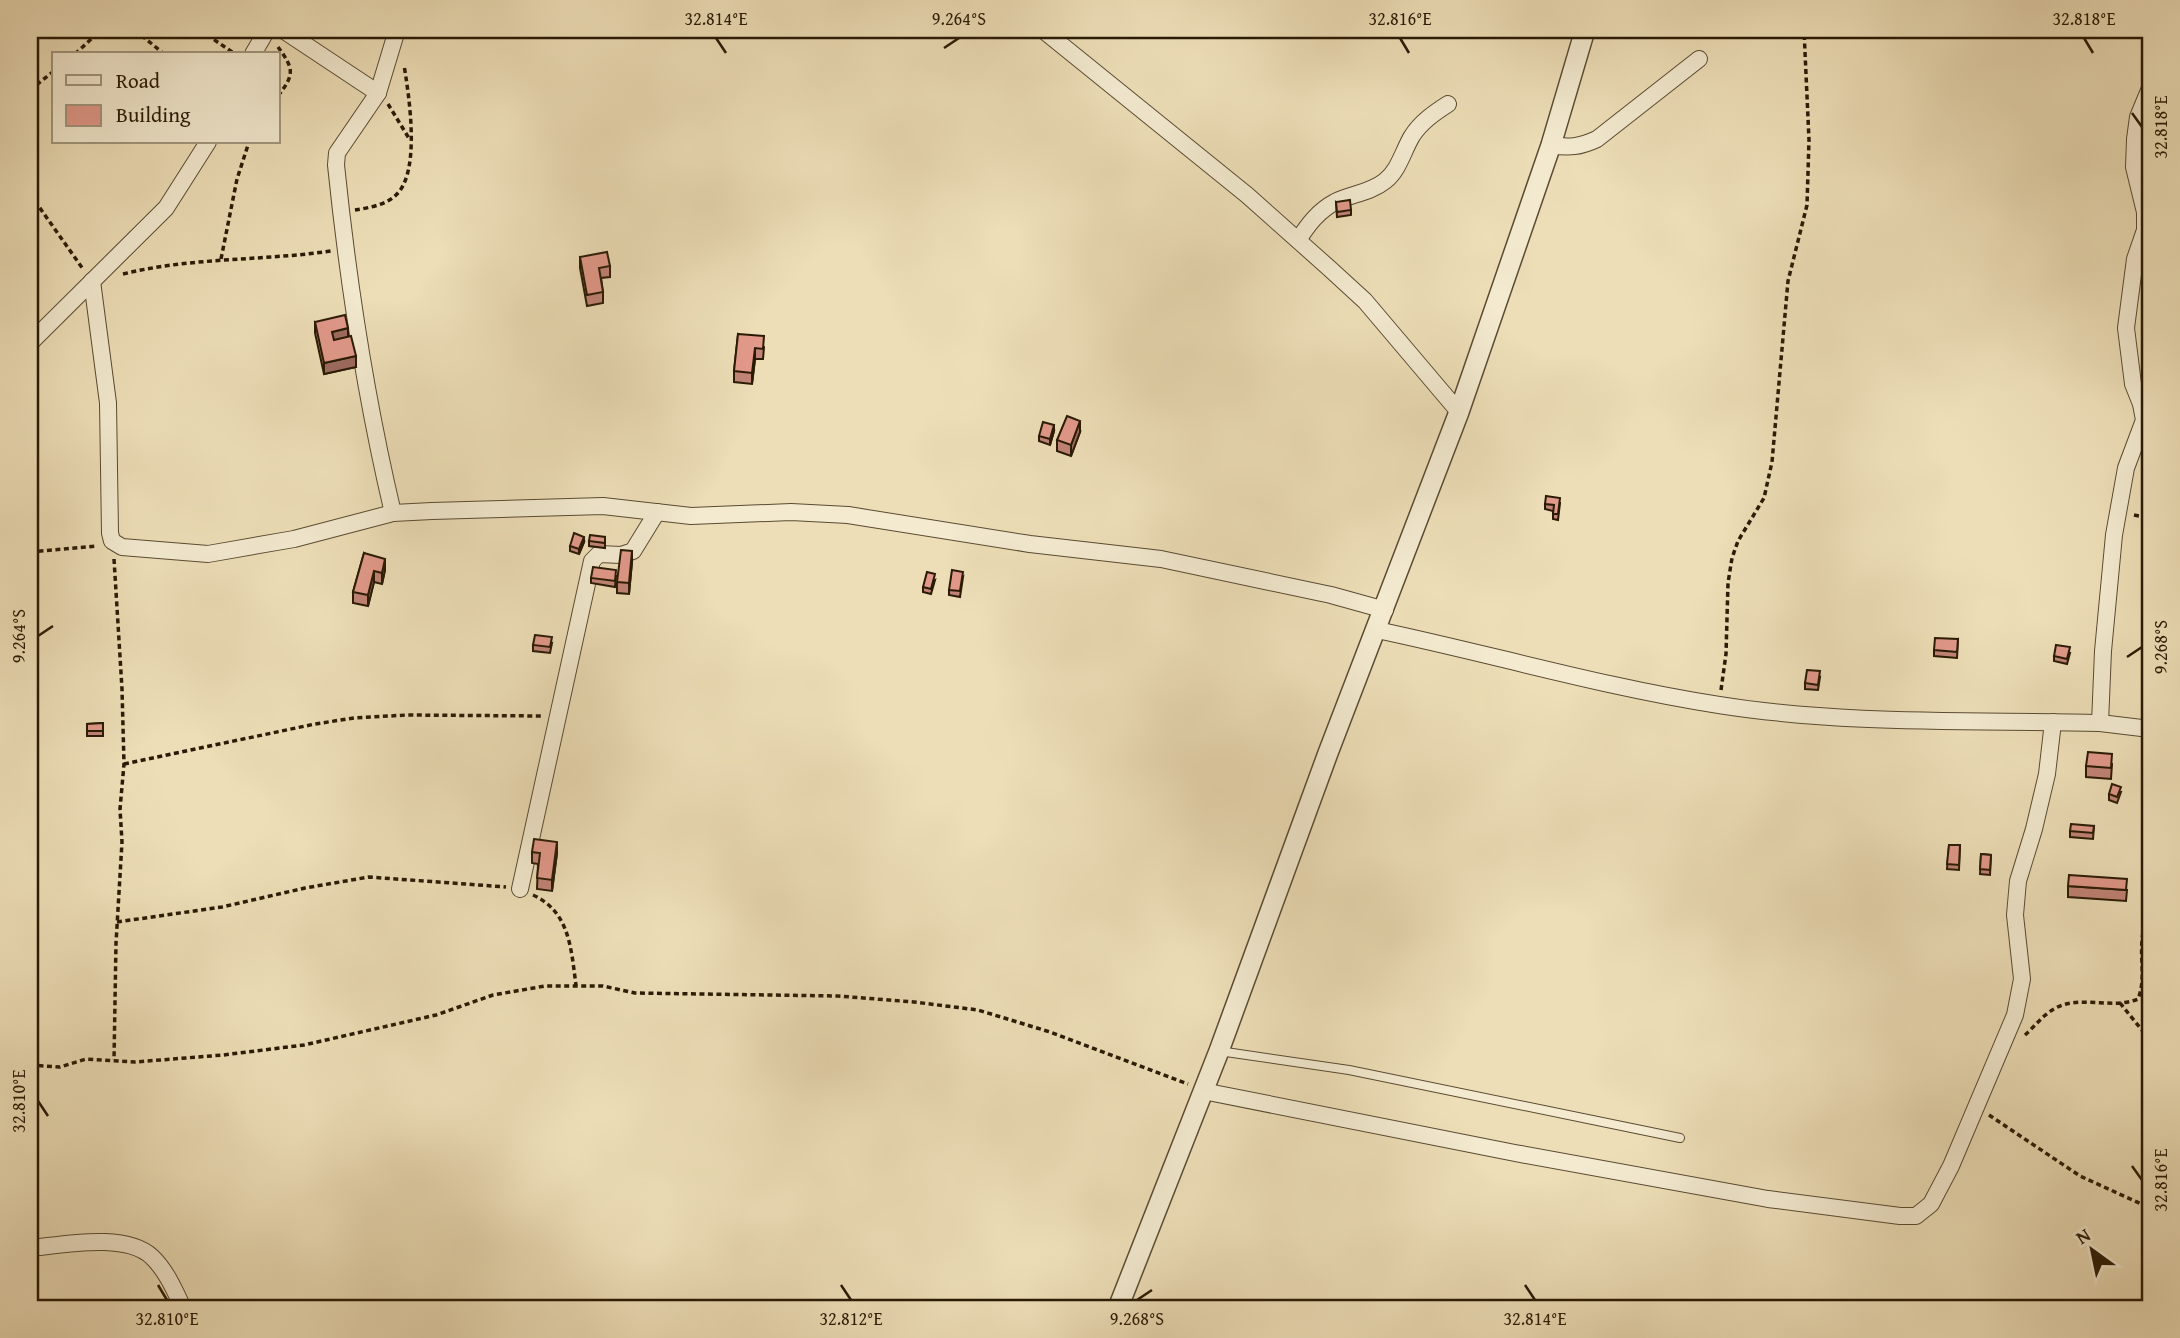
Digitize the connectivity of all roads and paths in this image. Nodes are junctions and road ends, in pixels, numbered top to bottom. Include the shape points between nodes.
1 (101, 30) edge
2 (135, 30) edge
3 (200, 30) edge
4 (283, 30) edge
5 (1043, 30) edge
6 (1585, 30) edge
7 (1804, 30) edge
8 (266, 31) edge
9 (396, 34) edge
10 (77, 52) edge
11 (162, 52) edge
12 (232, 52) edge
13 (254, 52) edge
14 (1699, 59) dead end
15 (52, 73) edge
16 (2150, 88) edge
17 (30, 90) edge
18 (280, 93) edge
19 (378, 93) junction
20 (1448, 104) dead end
21 (410, 141) junction
22 (207, 144) edge
23 (248, 144) edge
24 (1551, 145) junction
25 (30, 194) edge
26 (342, 213) junction
27 (1298, 240) junction
28 (345, 249) junction
29 (221, 259) junction
30 (92, 285) junction
31 (30, 343) edge
32 (1459, 412) junction
33 (393, 513) junction
34 (657, 513) junction
35 (112, 543) junction
36 (30, 552) edge
37 (1385, 610) junction
38 (1377, 630) junction
39 (1719, 705) junction
40 (557, 717) junction
41 (2053, 722) junction
42 (2100, 723) junction
43 (2150, 729) edge
44 (124, 764) junction
45 (520, 889) junction
46 (2150, 912) edge
47 (117, 922) junction
48 (576, 985) junction
49 (2120, 1003) junction
50 (2150, 1040) edge
51 (2001, 1046) junction
52 (1219, 1051) junction
53 (114, 1060) junction
54 (30, 1065) edge
55 (1203, 1091) junction
56 (1975, 1106) junction
57 (1680, 1138) dead end
58 (2150, 1208) edge
59 (30, 1248) edge
60 (183, 1308) edge
61 (1118, 1308) edge

1 - 10 path
2 - 11 path
3 - 12 path
4 - 19 street
5 - 27 street
6 - 24 street
7 - 39 path via 1807,205 1788,281 1772,462 1764,498 1732,558
8 - 13 street
8 - 18 path via 291,67 292,75
9 - 19 street
9 - 21 path via 411,112
14 - 24 street via 1597,139 1567,148
15 - 17 path
16 - 42 street via 2135,139 2134,167 2145,230 2135,259 2126,328 2133,384 2144,420 2126,468 2114,535
19 - 21 path
19 - 26 street via 338,153
20 - 27 street via 1414,133 1386,180 1335,202
21 - 26 path via 405,182 396,195
22 - 30 street via 166,208
23 - 29 path
24 - 32 street
25 - 30 path
26 - 28 street
27 - 32 street via 1365,301
28 - 29 path
28 - 33 street
29 - 30 path via 125,274
30 - 31 street
30 - 35 street via 108,403
32 - 37 street
33 - 34 street via 603,506
33 - 35 street via 294,539 208,554
34 - 37 street via 848,515 1161,559
34 - 40 street via 633,551 599,554 592,561
35 - 36 path
35 - 44 path
37 - 38 street
38 - 39 street
38 - 52 street
39 - 41 street via 1797,715
40 - 44 path via 354,718
40 - 45 street
41 - 42 street
41 - 51 street via 2047,774 2018,881 2015,915 2022,979 2015,1015
42 - 43 street
44 - 47 path
45 - 47 path via 369,877 222,907
45 - 48 path via 547,902 563,922
46 - 49 path via 2142,929 2140,996
47 - 53 path
48 - 53 path via 520,989 436,1015 304,1045 135,1062
48 - 55 path via 635,993 838,996 978,1010 1050,1032
49 - 50 path
49 - 51 path via 2054,1008 2016,1042
51 - 56 street
52 - 55 street
52 - 57 lane via 1349,1070
53 - 54 path via 86,1059 60,1067
55 - 56 street via 1768,1199 1900,1216 1916,1216 1931,1204
55 - 61 street
56 - 58 path via 2080,1176
59 - 60 street via 89,1242 138,1247 153,1257

